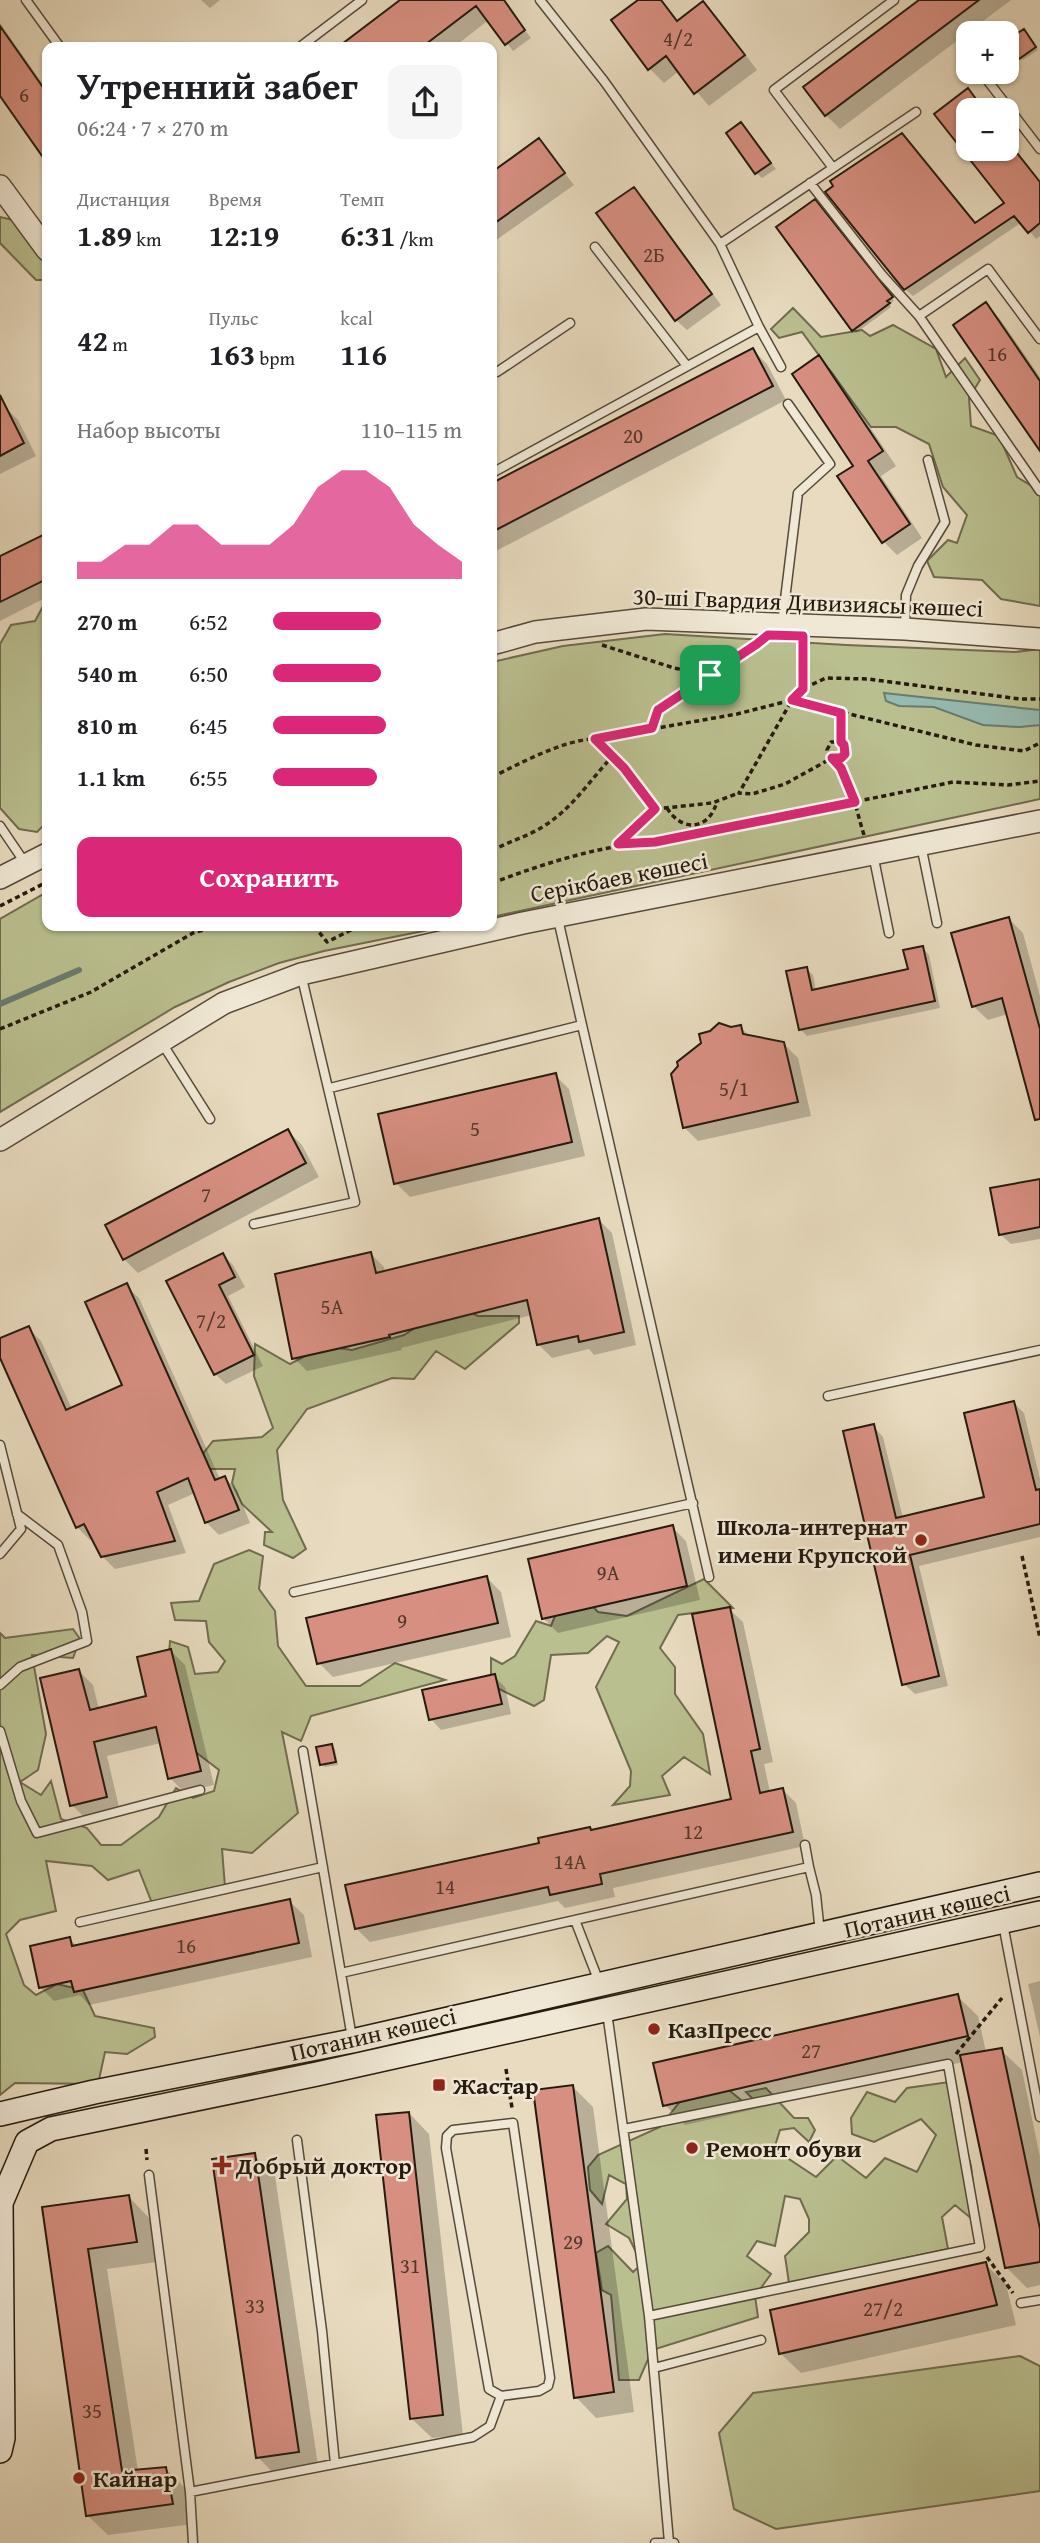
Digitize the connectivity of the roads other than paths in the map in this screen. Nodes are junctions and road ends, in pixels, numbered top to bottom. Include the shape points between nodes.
1 (26, 0) edge
2 (362, 0) edge
3 (540, 0) edge
4 (894, 0) edge
5 (56, 42) edge
6 (307, 42) edge
7 (990, 84) edge
8 (916, 112) dead end
9 (1040, 149) edge
10 (833, 168) junction
11 (810, 183) junction
12 (0, 186) edge
13 (42, 243) edge
14 (720, 244) junction
15 (595, 247) dead end
16 (919, 316) junction
17 (570, 323) dead end
18 (760, 327) junction
19 (1040, 339) edge
20 (687, 366) junction
21 (781, 367) dead end
22 (497, 372) edge
23 (788, 404) dead end
24 (928, 460) dead end
25 (497, 470) edge
26 (1040, 491) edge
27 (782, 624) junction
28 (905, 629) junction
29 (1040, 639) edge
30 (497, 643) edge
31 (1040, 821) edge
32 (0, 826) edge
33 (921, 845) junction
34 (869, 847) junction
35 (42, 857) edge
36 (26, 865) junction
37 (0, 878) edge
38 (558, 916) junction
39 (937, 923) dead end
40 (497, 930) edge
41 (492, 931) edge
42 (889, 933) dead end
43 (301, 974) junction
44 (582, 1025) junction
45 (160, 1040) junction
46 (330, 1088) junction
47 (210, 1119) dead end
48 (0, 1140) edge
49 (254, 1224) dead end
50 (1040, 1350) edge
51 (828, 1396) dead end
52 (0, 1445) edge
53 (694, 1503) junction
54 (17, 1514) junction
55 (0, 1554) edge
56 (709, 1577) dead end
57 (294, 1592) dead end
58 (0, 1685) edge
59 (0, 1731) edge
60 (303, 1751) dead end
61 (200, 1790) dead end
62 (806, 1845) dead end
63 (323, 1867) junction
64 (809, 1867) junction
65 (1040, 1884) edge
66 (1040, 1913) edge
67 (575, 1920) junction
68 (80, 1922) dead end
69 (1002, 1922) junction
70 (820, 1934) junction
71 (341, 1973) junction
72 (600, 1985) junction
73 (607, 2008) junction
74 (352, 2041) junction
75 (0, 2114) edge
76 (1040, 2117) edge
77 (624, 2129) junction
78 (297, 2140) dead end
79 (149, 2175) dead end
80 (1, 2202) edge
81 (1040, 2300) edge
82 (1021, 2303) road end
83 (649, 2316) junction
84 (761, 2340) dead end
85 (2, 2345) edge
86 (654, 2368) junction
87 (501, 2396) junction
88 (0, 2451) edge
89 (335, 2464) junction
90 (190, 2492) junction
91 (193, 2543) edge
92 (655, 2543) edge
93 (671, 2543) edge

1 - 5 lane
2 - 6 lane
3 - 14 lane
4 - 10 lane via 774,90
7 - 9 lane
8 - 10 lane
10 - 11 lane
11 - 14 lane
11 - 16 lane
12 - 13 street
14 - 18 lane
15 - 20 lane
16 - 19 lane via 988,269
16 - 26 lane
17 - 22 lane
18 - 20 lane
18 - 21 lane
20 - 25 lane
23 - 27 lane via 830,464 798,493
24 - 28 lane via 945,522 906,595
27 - 28 street, 30-ші Гвардия Дивизиясы көшесі
27 - 30 street, 30-ші Гвардия Дивизиясы көшесі via 646,619 535,632
28 - 29 street, 30-ші Гвардия Дивизиясы көшесі
31 - 33 street, Серікбаев көшесі
32 - 36 lane
33 - 34 street, Серікбаев көшесі
33 - 39 lane
34 - 38 street, Серікбаев көшесі
34 - 42 lane
35 - 36 street
36 - 37 street
38 - 40 street, Серікбаев көшесі
38 - 44 lane
41 - 43 street, Серікбаев көшесі
43 - 45 street, Серікбаев көшесі via 224,1003
43 - 46 lane
44 - 46 lane
44 - 53 lane
45 - 47 lane
45 - 48 street, Серікбаев көшесі
46 - 49 lane via 355,1202
50 - 51 lane
52 - 54 lane
53 - 56 lane
53 - 57 lane
54 - 55 lane via 21,1529
54 - 58 lane via 58,1545 82,1612 87,1641 20,1667
59 - 61 lane via 21,1801 37,1833
60 - 63 lane
62 - 64 lane
63 - 68 lane
63 - 71 lane
64 - 67 lane
64 - 70 lane
65 - 70 main road, Потанин көшесі
66 - 69 main road, Потанин көшесі
67 - 71 lane
67 - 72 lane
69 - 73 main road, Потанин көшесі
69 - 76 lane
70 - 72 main road, Потанин көшесі
71 - 74 lane
72 - 73 lane
72 - 74 main road, Потанин көшесі
73 - 77 lane
73 - 80 main road, Потанин көшесі via 51,2129 27,2142
74 - 75 main road, Потанин көшесі
77 - 83 lane
77 - 83 lane via 948,2064 980,2247
78 - 89 lane
79 - 90 lane
80 - 85 main road, Потанин көшесі
81 - 82 lane
83 - 86 lane
84 - 86 lane
85 - 88 main road, Потанин көшесі
86 - 93 lane
87 - 87 lane via 539,2391 548,2386 550,2378 513,2123 453,2130 446,2148 489,2389
87 - 89 lane via 490,2426 473,2437
89 - 90 lane
90 - 91 lane
92 - 93 lane

